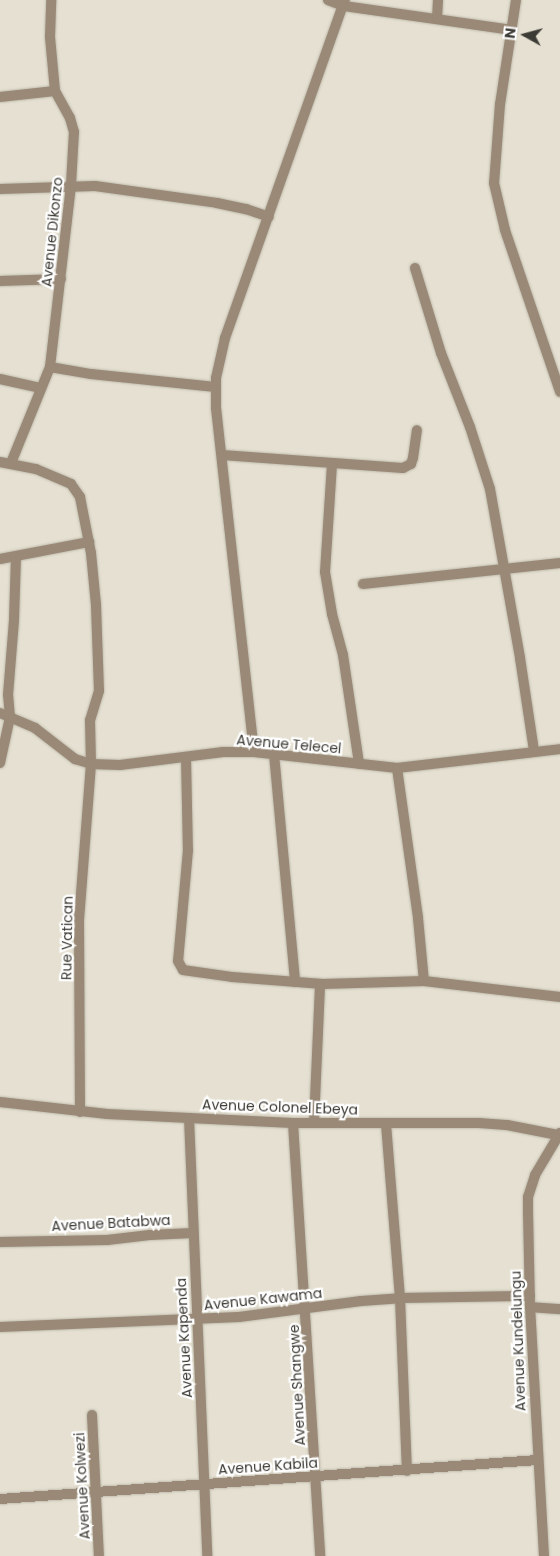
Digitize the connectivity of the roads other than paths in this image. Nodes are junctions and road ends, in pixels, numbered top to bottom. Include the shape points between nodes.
1 (51, 0) edge
2 (328, 0) edge
3 (438, 0) edge
4 (516, 0) edge
5 (345, 3) edge
6 (437, 19) junction
7 (512, 30) junction
8 (55, 91) junction
9 (0, 96) edge
10 (71, 185) junction
11 (0, 188) edge
12 (269, 217) junction
13 (415, 268) dead end
14 (1, 279) edge
15 (60, 279) junction
16 (50, 367) junction
17 (0, 379) edge
18 (215, 387) junction
19 (41, 388) junction
20 (560, 392) edge
21 (417, 430) dead end
22 (222, 454) junction
23 (0, 462) edge
24 (11, 463) junction
25 (332, 464) junction
26 (89, 542) junction
27 (16, 557) junction
28 (0, 558) edge
29 (560, 564) edge
30 (505, 570) junction
31 (363, 584) dead end
32 (0, 713) edge
33 (10, 717) junction
34 (560, 749) edge
35 (534, 751) junction
36 (254, 752) junction
37 (274, 754) junction
38 (186, 758) junction
39 (0, 763) edge
40 (91, 764) junction
41 (359, 764) junction
42 (397, 768) junction
43 (424, 981) junction
44 (295, 982) junction
45 (320, 984) junction
46 (560, 997) edge
47 (0, 1102) edge
48 (80, 1112) junction
49 (189, 1118) junction
50 (293, 1123) junction
51 (314, 1123) junction
52 (386, 1124) junction
53 (559, 1134) edge
54 (193, 1233) junction
55 (0, 1242) edge
56 (530, 1296) junction
57 (400, 1298) junction
58 (530, 1307) junction
59 (306, 1308) junction
60 (560, 1309) edge
61 (197, 1320) junction
62 (0, 1327) edge
63 (92, 1415) dead end
64 (538, 1460) junction
65 (407, 1471) junction
66 (316, 1476) junction
67 (204, 1485) junction
68 (96, 1492) junction
69 (0, 1499) edge
70 (99, 1556) edge
71 (207, 1556) edge
72 (320, 1556) edge
73 (544, 1556) edge

1 - 8 street, Avenue Dikonzo via 50,37
2 - 5 street
3 - 6 street
4 - 7 street
5 - 6 street
5 - 12 street
6 - 7 street
7 - 20 street via 500,104 494,183 506,230
8 - 9 street
8 - 10 street, Avenue Dikonzo via 74,132
10 - 11 street
10 - 12 street via 174,196 246,209
10 - 15 street, Avenue Dikonzo
12 - 18 street via 225,338
13 - 30 street via 441,353 490,489
14 - 15 street
15 - 16 street, Avenue Dikonzo
16 - 18 street
16 - 19 street, Avenue Dikonzo
17 - 19 street
18 - 22 street
19 - 24 street, Avenue Dikonzo
21 - 25 street via 411,464 403,468
22 - 25 street
22 - 36 street
23 - 24 street, Rue Vatican
24 - 26 street, Rue Vatican via 42,471 71,484 80,497
25 - 41 street via 325,572 345,662
26 - 27 street
26 - 40 street, Rue Vatican via 96,605 99,691 90,720
27 - 28 street
27 - 33 street via 8,695
29 - 30 street
30 - 31 street
30 - 35 street
32 - 33 street, Avenue Telecel
33 - 39 street
33 - 40 street, Avenue Telecel via 34,728 75,759
34 - 35 street, Avenue Telecel
35 - 42 street, Avenue Telecel
36 - 37 street, Avenue Telecel
36 - 38 street, Avenue Telecel via 223,752
37 - 41 street, Avenue Telecel
37 - 44 street
38 - 40 street, Avenue Telecel via 120,765
38 - 44 street via 188,850 179,965 182,970 205,974
40 - 48 street, Rue Vatican via 79,921
41 - 42 street, Avenue Telecel
42 - 43 street
43 - 45 street
43 - 46 street
44 - 45 street
45 - 51 street
47 - 48 street, Avenue Colonel Ebeya
48 - 49 street, Avenue Colonel Ebeya
49 - 50 street, Avenue Colonel Ebeya
49 - 54 street, Avenue Kapenda
50 - 51 street, Avenue Colonel Ebeya
50 - 59 street, Avenue Shangwe
51 - 52 street, Avenue Colonel Ebeya
52 - 53 street, Avenue Colonel Ebeya via 479,1123
52 - 57 street
53 - 56 street, Avenue Kundelungu via 535,1175 528,1197
54 - 55 street, Avenue Batabwa via 107,1240
54 - 61 street, Avenue Kapenda
56 - 57 street, Avenue Kawama
56 - 58 street, Avenue Kundelungu
57 - 59 street, Avenue Kawama
57 - 65 street
58 - 60 street
58 - 64 street, Avenue Kundelungu
59 - 61 street, Avenue Kawama
59 - 66 street, Avenue Shangwe
61 - 62 street, Avenue Kawama
61 - 67 street, Avenue Kapenda
63 - 68 street, Avenue Kolwezi
64 - 65 street, Avenue Kabila
64 - 73 street, Avenue Kundelungu
65 - 66 street, Avenue Kabila
66 - 67 street, Avenue Kabila
66 - 72 street, Avenue Shangwe
67 - 68 street, Avenue Kabila
67 - 71 street, Avenue Kapenda
68 - 69 street, Avenue Kabila
68 - 70 street, Avenue Kolwezi

